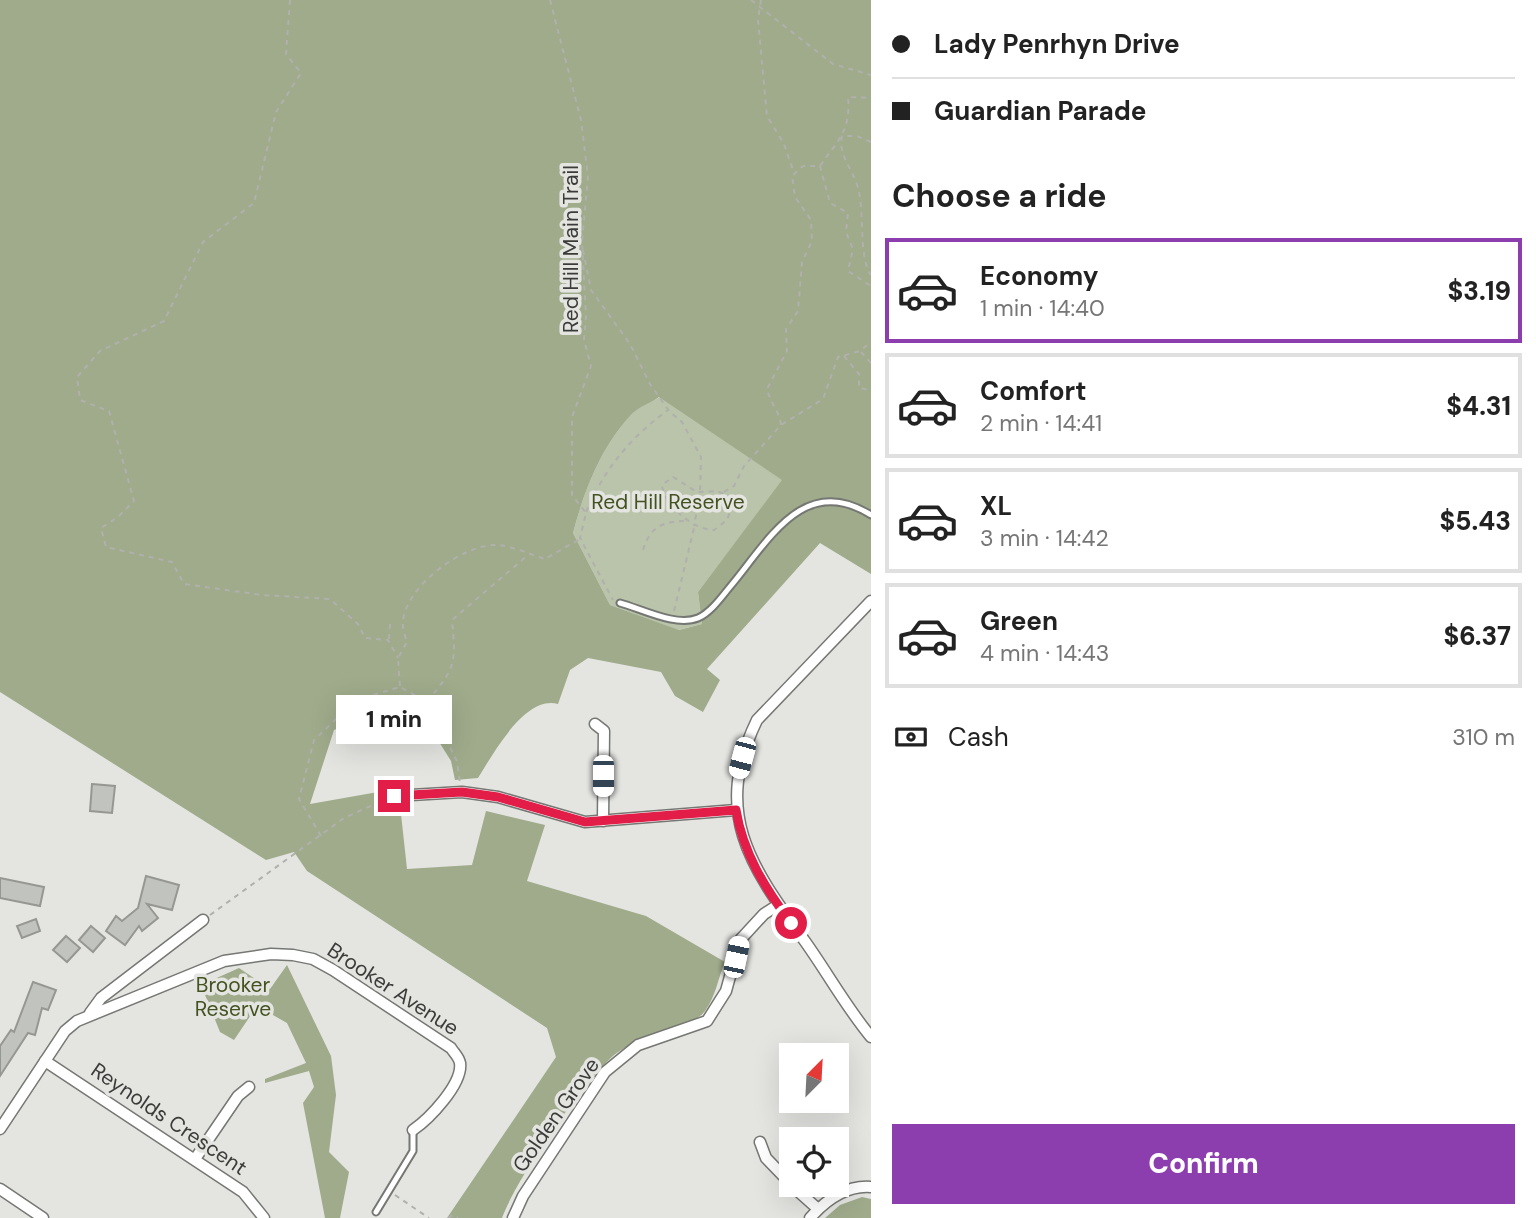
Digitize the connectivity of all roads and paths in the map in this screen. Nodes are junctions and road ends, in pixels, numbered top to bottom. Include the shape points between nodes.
1 (290, 0) edge
2 (550, 0) edge
3 (751, 0) edge
4 (761, 0) edge
5 (759, 6) junction
6 (871, 75) edge
7 (871, 98) edge
8 (842, 136) junction
9 (871, 142) edge
10 (820, 166) junction
11 (794, 174) junction
12 (582, 242) junction
13 (863, 245) junction
14 (852, 246) junction
15 (871, 275) edge
16 (871, 286) edge
17 (871, 342) edge
18 (860, 351) junction
19 (871, 354) edge
20 (844, 355) junction
21 (866, 358) junction
22 (871, 363) edge
23 (871, 390) edge
24 (668, 410) junction
25 (781, 425) junction
26 (724, 492) junction
27 (700, 493) junction
28 (586, 513) junction
29 (871, 515) edge
30 (686, 520) junction
31 (694, 526) junction
32 (580, 538) junction
33 (643, 550) dead end
34 (529, 554) junction
35 (871, 601) edge
36 (620, 603) joint
37 (671, 618) junction
38 (390, 624) dead end
39 (388, 640) junction
40 (398, 658) junction
41 (400, 687) junction
42 (426, 701) junction
43 (595, 724) dead end
44 (613, 724) dead end
45 (604, 731) junction
46 (462, 792) junction
47 (394, 796) joint
48 (736, 810) junction
49 (603, 821) junction
50 (321, 836) junction
51 (778, 905) junction
52 (203, 920) joint
53 (90, 1013) junction
54 (871, 1037) edge
55 (45, 1061) junction
56 (249, 1087) dead end
57 (0, 1129) edge
58 (413, 1130) joint
59 (760, 1142) dead end
60 (195, 1159) junction
61 (779, 1172) edge
62 (871, 1187) edge
63 (0, 1189) edge
64 (388, 1190) junction
65 (804, 1197) edge
66 (818, 1209) junction
67 (376, 1212) dead end
68 (43, 1218) edge
69 (264, 1218) edge
70 (429, 1218) edge
71 (449, 1218) edge
72 (458, 1218) edge
73 (513, 1218) edge
74 (810, 1218) edge

1 - 39 path via 286,54 301,73 276,112 254,203 203,242 164,321 100,351 77,377 78,388 80,400 108,411 134,501 101,528 106,547 172,562 184,584 330,599 358,624 365,638
2 - 12 path, Red Hill Main Trail via 582,131 588,176
3 - 5 path
4 - 5 path
5 - 6 path via 834,64
5 - 11 path via 767,116 784,144
7 - 8 path via 848,97 850,117
8 - 9 path
8 - 10 path
8 - 13 path via 839,147 858,186
10 - 11 path via 803,166
10 - 14 path via 830,202 848,213 846,232
11 - 25 path via 795,197 811,220 812,241 802,262 798,311 786,329 788,351 767,389
12 - 24 path via 591,290 630,344
12 - 28 path, Red Hill Main Trail via 583,340 591,366 572,417 572,495
13 - 14 path
13 - 15 path
14 - 16 path via 848,271
17 - 18 path
18 - 20 path
18 - 21 path
19 - 21 path
20 - 23 path via 859,374 859,388
20 - 25 path via 838,357 823,399
21 - 22 path
24 - 27 path via 682,422 701,457
24 - 28 path via 623,448 601,478
25 - 26 path via 744,466 734,486
26 - 27 path
26 - 31 path via 733,504 727,520 713,530
27 - 30 path via 673,477 662,485 667,502
27 - 31 path
28 - 32 path
29 - 37 lane via 845,504 811,503 798,510 708,611 698,618
30 - 31 path
30 - 33 path via 666,521 653,530
31 - 37 path
32 - 34 path via 545,559
32 - 36 path via 610,597
34 - 40 path via 498,545 459,554 407,604 402,623 407,642
34 - 42 path via 452,620 456,659
35 - 48 street via 757,720 738,776
36 - 37 lane
38 - 39 path
39 - 40 path
40 - 41 path
41 - 42 path
41 - 50 path via 356,700 314,740 299,799
42 - 46 path via 457,761
43 - 45 street
44 - 45 street
45 - 49 street
46 - 47 street
46 - 49 street via 498,797 585,822
47 - 50 path via 344,818
48 - 49 street
48 - 51 street via 745,848
50 - 52 path
51 - 54 street
51 - 73 street, Golden Grove via 740,940 726,991 707,1021 638,1045 605,1072
52 - 53 street, Brooker Avenue via 101,998
53 - 55 street, Brooker Avenue via 65,1031
53 - 58 street, Brooker Avenue via 139,998 224,961 271,954 313,959 451,1048 460,1060 455,1081 431,1118
55 - 57 street, Brooker Avenue
55 - 60 street, Reynolds Crescent
56 - 60 street
58 - 64 lane, Brooker Avenue via 413,1151
59 - 61 street
60 - 69 street, Reynolds Crescent via 243,1192
62 - 66 street via 847,1189
63 - 68 street
64 - 67 lane, Brooker Avenue
64 - 70 path
65 - 66 street
66 - 74 street
71 - 72 path

